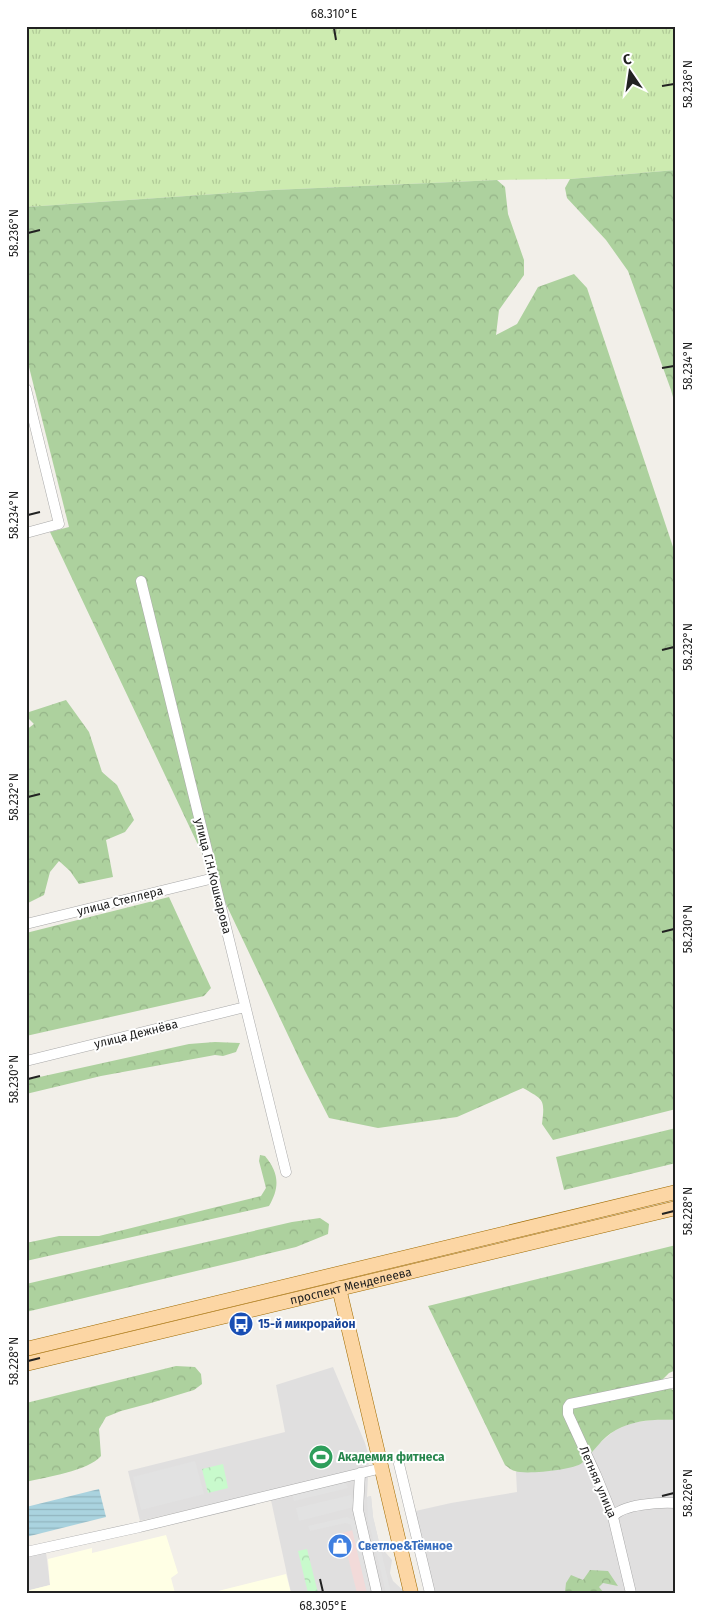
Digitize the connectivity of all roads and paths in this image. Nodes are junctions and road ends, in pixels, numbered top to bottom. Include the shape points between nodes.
1 (26, 389) edge
2 (26, 533) edge
3 (140, 581) dead end
4 (214, 878) junction
5 (26, 924) edge
6 (246, 1007) junction
7 (26, 1061) edge
8 (286, 1172) dead end
9 (676, 1192) edge
10 (676, 1208) edge
11 (339, 1288) junction
12 (26, 1348) edge
13 (26, 1364) edge
14 (676, 1382) edge
15 (399, 1464) dead end
16 (382, 1468) junction
17 (360, 1473) junction
18 (676, 1503) edge
19 (613, 1517) junction
20 (26, 1552) edge
21 (377, 1593) edge
22 (411, 1593) edge
23 (430, 1593) edge
24 (631, 1593) edge

1 - 2 street via 59,524
3 - 4 street, улица Г.Н.Кошкарова
4 - 5 street, улица Стеллера
4 - 6 street, улица Г.Н.Кошкарова
6 - 7 street, улица Дежнёва
6 - 8 street, улица Г.Н.Кошкарова
9 - 12 main road, проспект Менделеева
10 - 11 main road, проспект Менделеева
11 - 13 main road, проспект Менделеева
11 - 16 main road
14 - 19 street, Летняя улица via 568,1407 568,1414
15 - 23 street
16 - 17 street
16 - 22 main road
17 - 20 street
17 - 21 street via 358,1510
18 - 19 street via 622,1509
19 - 24 street, Летняя улица

